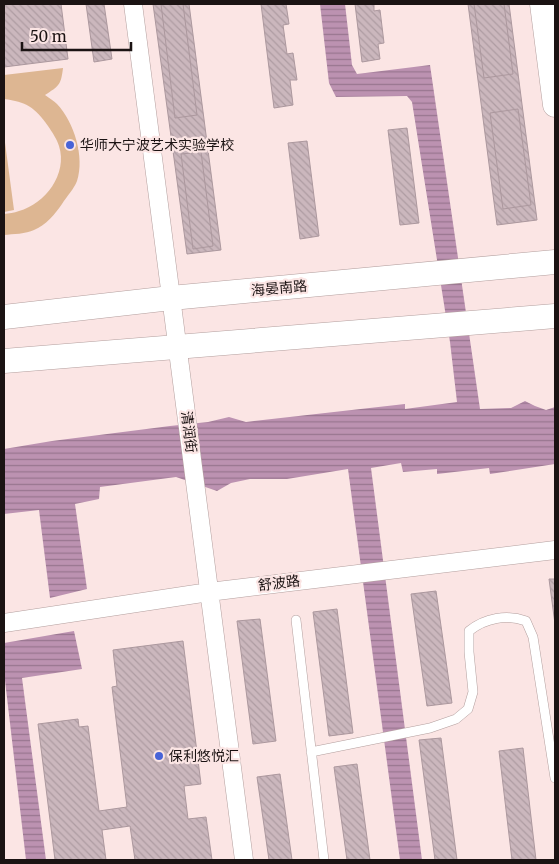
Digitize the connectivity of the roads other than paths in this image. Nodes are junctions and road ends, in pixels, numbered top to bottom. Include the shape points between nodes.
1 (133, 4) edge
2 (542, 4) edge
3 (555, 105) edge
4 (555, 262) edge
5 (171, 298) junction
6 (555, 316) edge
7 (4, 317) edge
8 (178, 346) junction
9 (4, 361) edge
10 (555, 550) edge
11 (209, 592) junction
12 (296, 620) dead end
13 (4, 623) edge
14 (311, 752) junction
15 (555, 778) edge
16 (244, 860) edge
17 (324, 860) edge

1 - 5 street, 清润街
2 - 3 main road
4 - 5 main road, 海晏南路
5 - 7 main road, 海晏南路
5 - 8 street, 清润街
6 - 8 main road
8 - 9 main road
8 - 11 street, 清润街
10 - 11 street, 舒波路
11 - 13 street, 舒波路
11 - 16 street, 清润街
12 - 14 lane
14 - 15 lane via 430,728 456,719 468,709 473,692 469,631 494,618 517,618 526,621 533,637
14 - 17 lane

